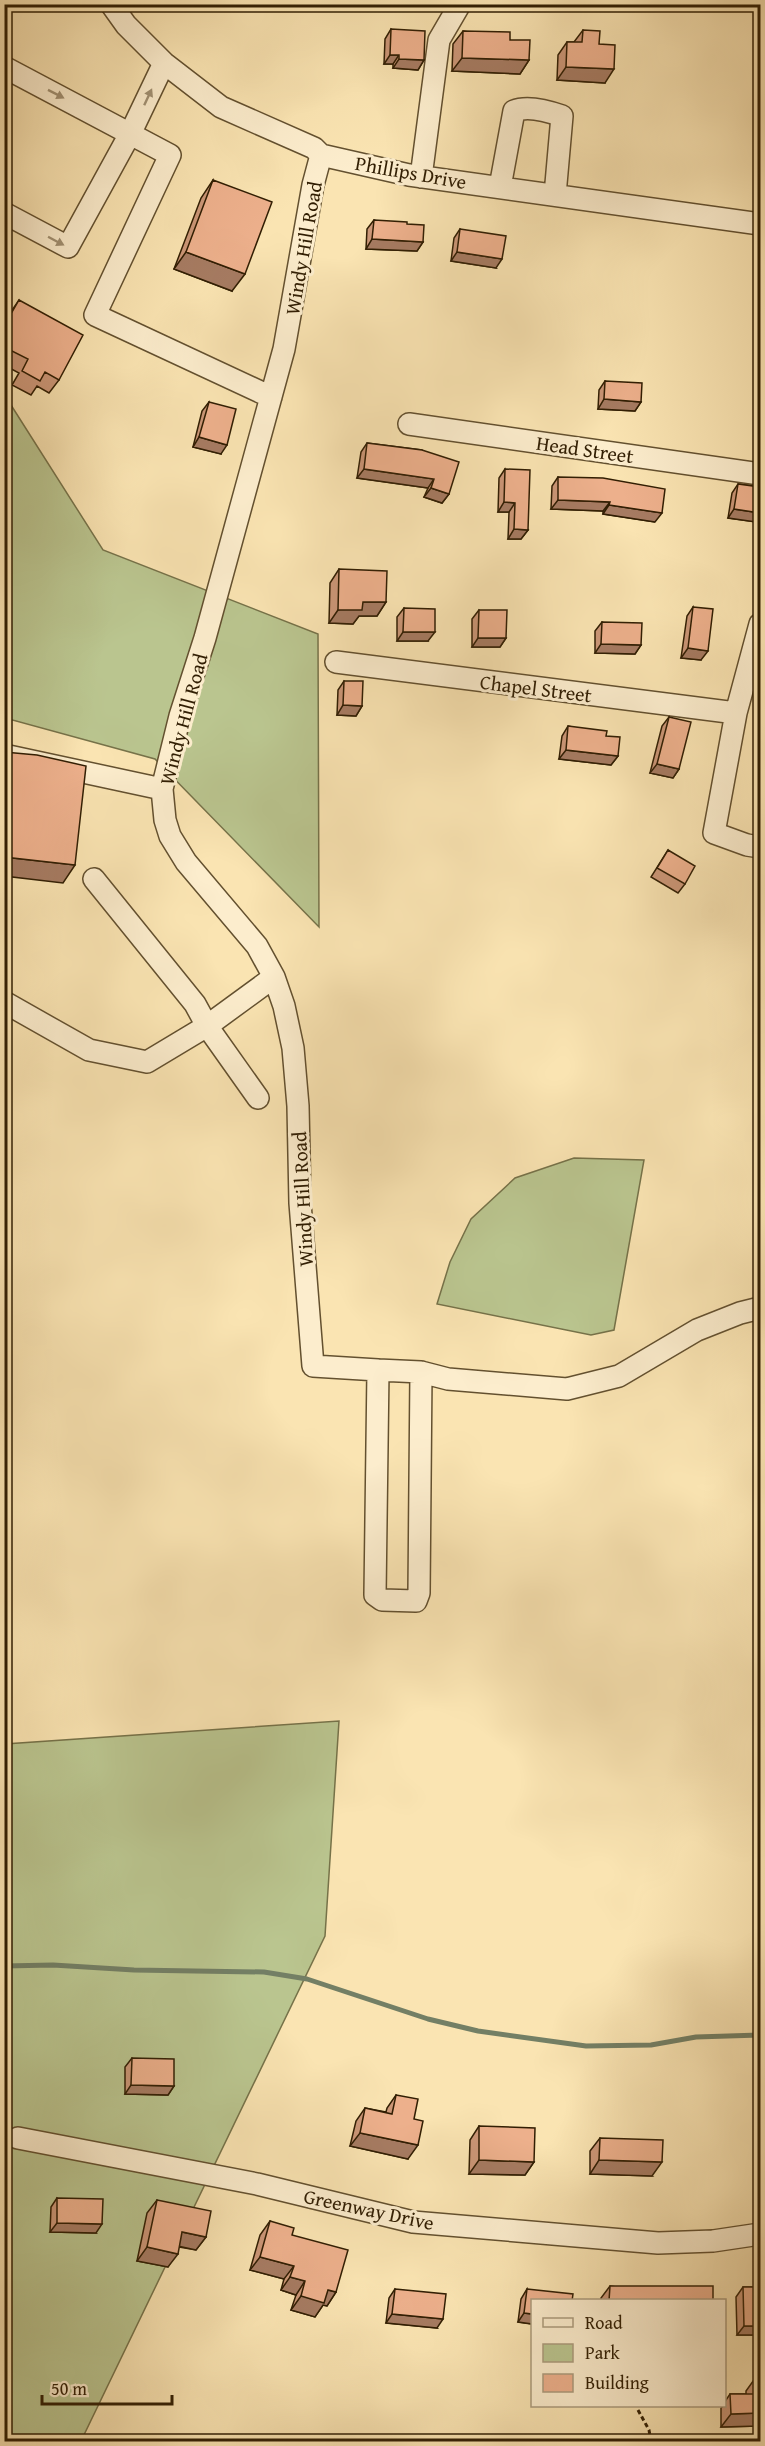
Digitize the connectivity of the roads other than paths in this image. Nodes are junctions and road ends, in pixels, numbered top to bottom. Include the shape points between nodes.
1 (111, 4) edge
2 (460, 4) edge
3 (164, 63) junction
4 (4, 67) edge
5 (131, 132) junction
6 (321, 155) junction
7 (421, 177) junction
8 (500, 187) junction
9 (555, 195) junction
10 (4, 213) edge
11 (760, 224) edge
12 (271, 397) junction
13 (409, 424) dead end
14 (760, 474) edge
15 (760, 624) edge
16 (336, 662) dead end
17 (736, 713) junction
18 (4, 755) edge
19 (162, 789) junction
20 (760, 847) edge
21 (94, 879) dead end
22 (274, 977) junction
23 (4, 1002) edge
24 (207, 1026) junction
25 (258, 1098) dead end
26 (760, 1308) edge
27 (378, 1370) junction
28 (421, 1372) junction
29 (18, 2138) dead end
30 (760, 2234) edge

1 - 3 street, Phillips Drive
2 - 7 street via 439,40
5 -> 3 street
3 - 6 street, Phillips Drive via 221,107 314,148
4 -> 5 street
10 -> 5 street via 68,247
5 - 12 street via 171,154 95,315
6 - 7 street, Phillips Drive
6 - 12 street, Windy Hill Road via 284,349
7 - 8 street, Phillips Drive
8 - 9 street, Phillips Drive
8 - 9 street via 514,111 521,108 562,116
9 - 11 street, Phillips Drive
12 - 19 street, Windy Hill Road
13 - 14 street, Head Street
15 - 17 street
16 - 17 street, Chapel Street
17 - 20 street via 714,833
18 - 19 street
19 - 22 street, Windy Hill Road via 170,836 186,862 257,946
21 - 24 street via 195,1004
22 - 24 street
22 - 27 street, Windy Hill Road via 294,1059 312,1366
23 - 24 street via 90,1050 147,1062
24 - 25 street
26 - 28 street via 697,1330 620,1376 567,1389 448,1379
27 - 28 street
27 - 28 street via 375,1595 382,1600 416,1601 419,1593
29 - 30 street, Greenway Drive via 257,2184 413,2222 658,2243

